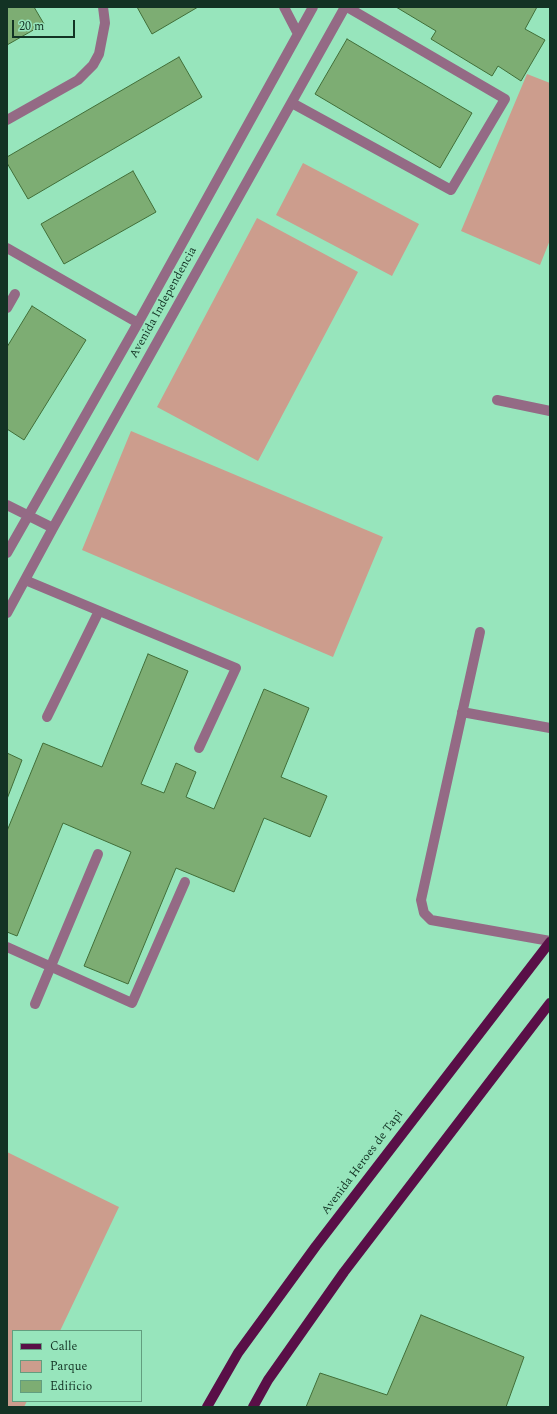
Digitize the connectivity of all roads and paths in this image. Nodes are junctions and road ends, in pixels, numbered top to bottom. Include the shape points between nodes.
1 (103, 7) edge
2 (284, 7) edge
3 (313, 7) edge
4 (346, 7) edge
5 (298, 34) junction
6 (292, 103) junction
7 (7, 120) edge
8 (7, 248) edge
9 (15, 294) dead end
10 (7, 308) edge
11 (138, 324) junction
12 (497, 400) dead end
13 (550, 411) edge
14 (7, 505) edge
15 (28, 516) junction
16 (53, 528) junction
17 (7, 554) edge
18 (26, 580) junction
19 (99, 611) junction
20 (7, 613) edge
21 (480, 632) dead end
22 (462, 712) junction
23 (47, 717) dead end
24 (550, 728) edge
25 (199, 748) dead end
26 (98, 854) dead end
27 (186, 882) dead end
28 (550, 941) edge
29 (7, 947) edge
30 (50, 966) junction
31 (550, 1003) edge
32 (35, 1004) dead end
33 (207, 1407) edge
34 (252, 1407) edge

1 - 7 street via 105,23 99,54 93,65 78,80
2 - 5 street
3 - 5 street, Avenida Independencia
4 - 6 street, Avenida Independencia
4 - 6 street via 505,99 451,190
5 - 11 street, Avenida Independencia
6 - 16 street, Avenida Independencia
8 - 11 street
9 - 10 street
11 - 15 street, Avenida Independencia
12 - 13 street
14 - 15 street
15 - 16 street
15 - 17 street, Avenida Independencia
16 - 18 street, Avenida Independencia
18 - 19 street
18 - 20 street, Avenida Independencia
19 - 23 street
19 - 25 street via 236,668
21 - 22 street
22 - 24 street
22 - 28 street via 421,900 424,913 431,920
26 - 30 street
27 - 30 street via 132,1003
28 - 33 main road, Avenida Heroes de Tapi via 316,1246 238,1353
29 - 30 street
30 - 32 street
31 - 34 main road via 344,1272

